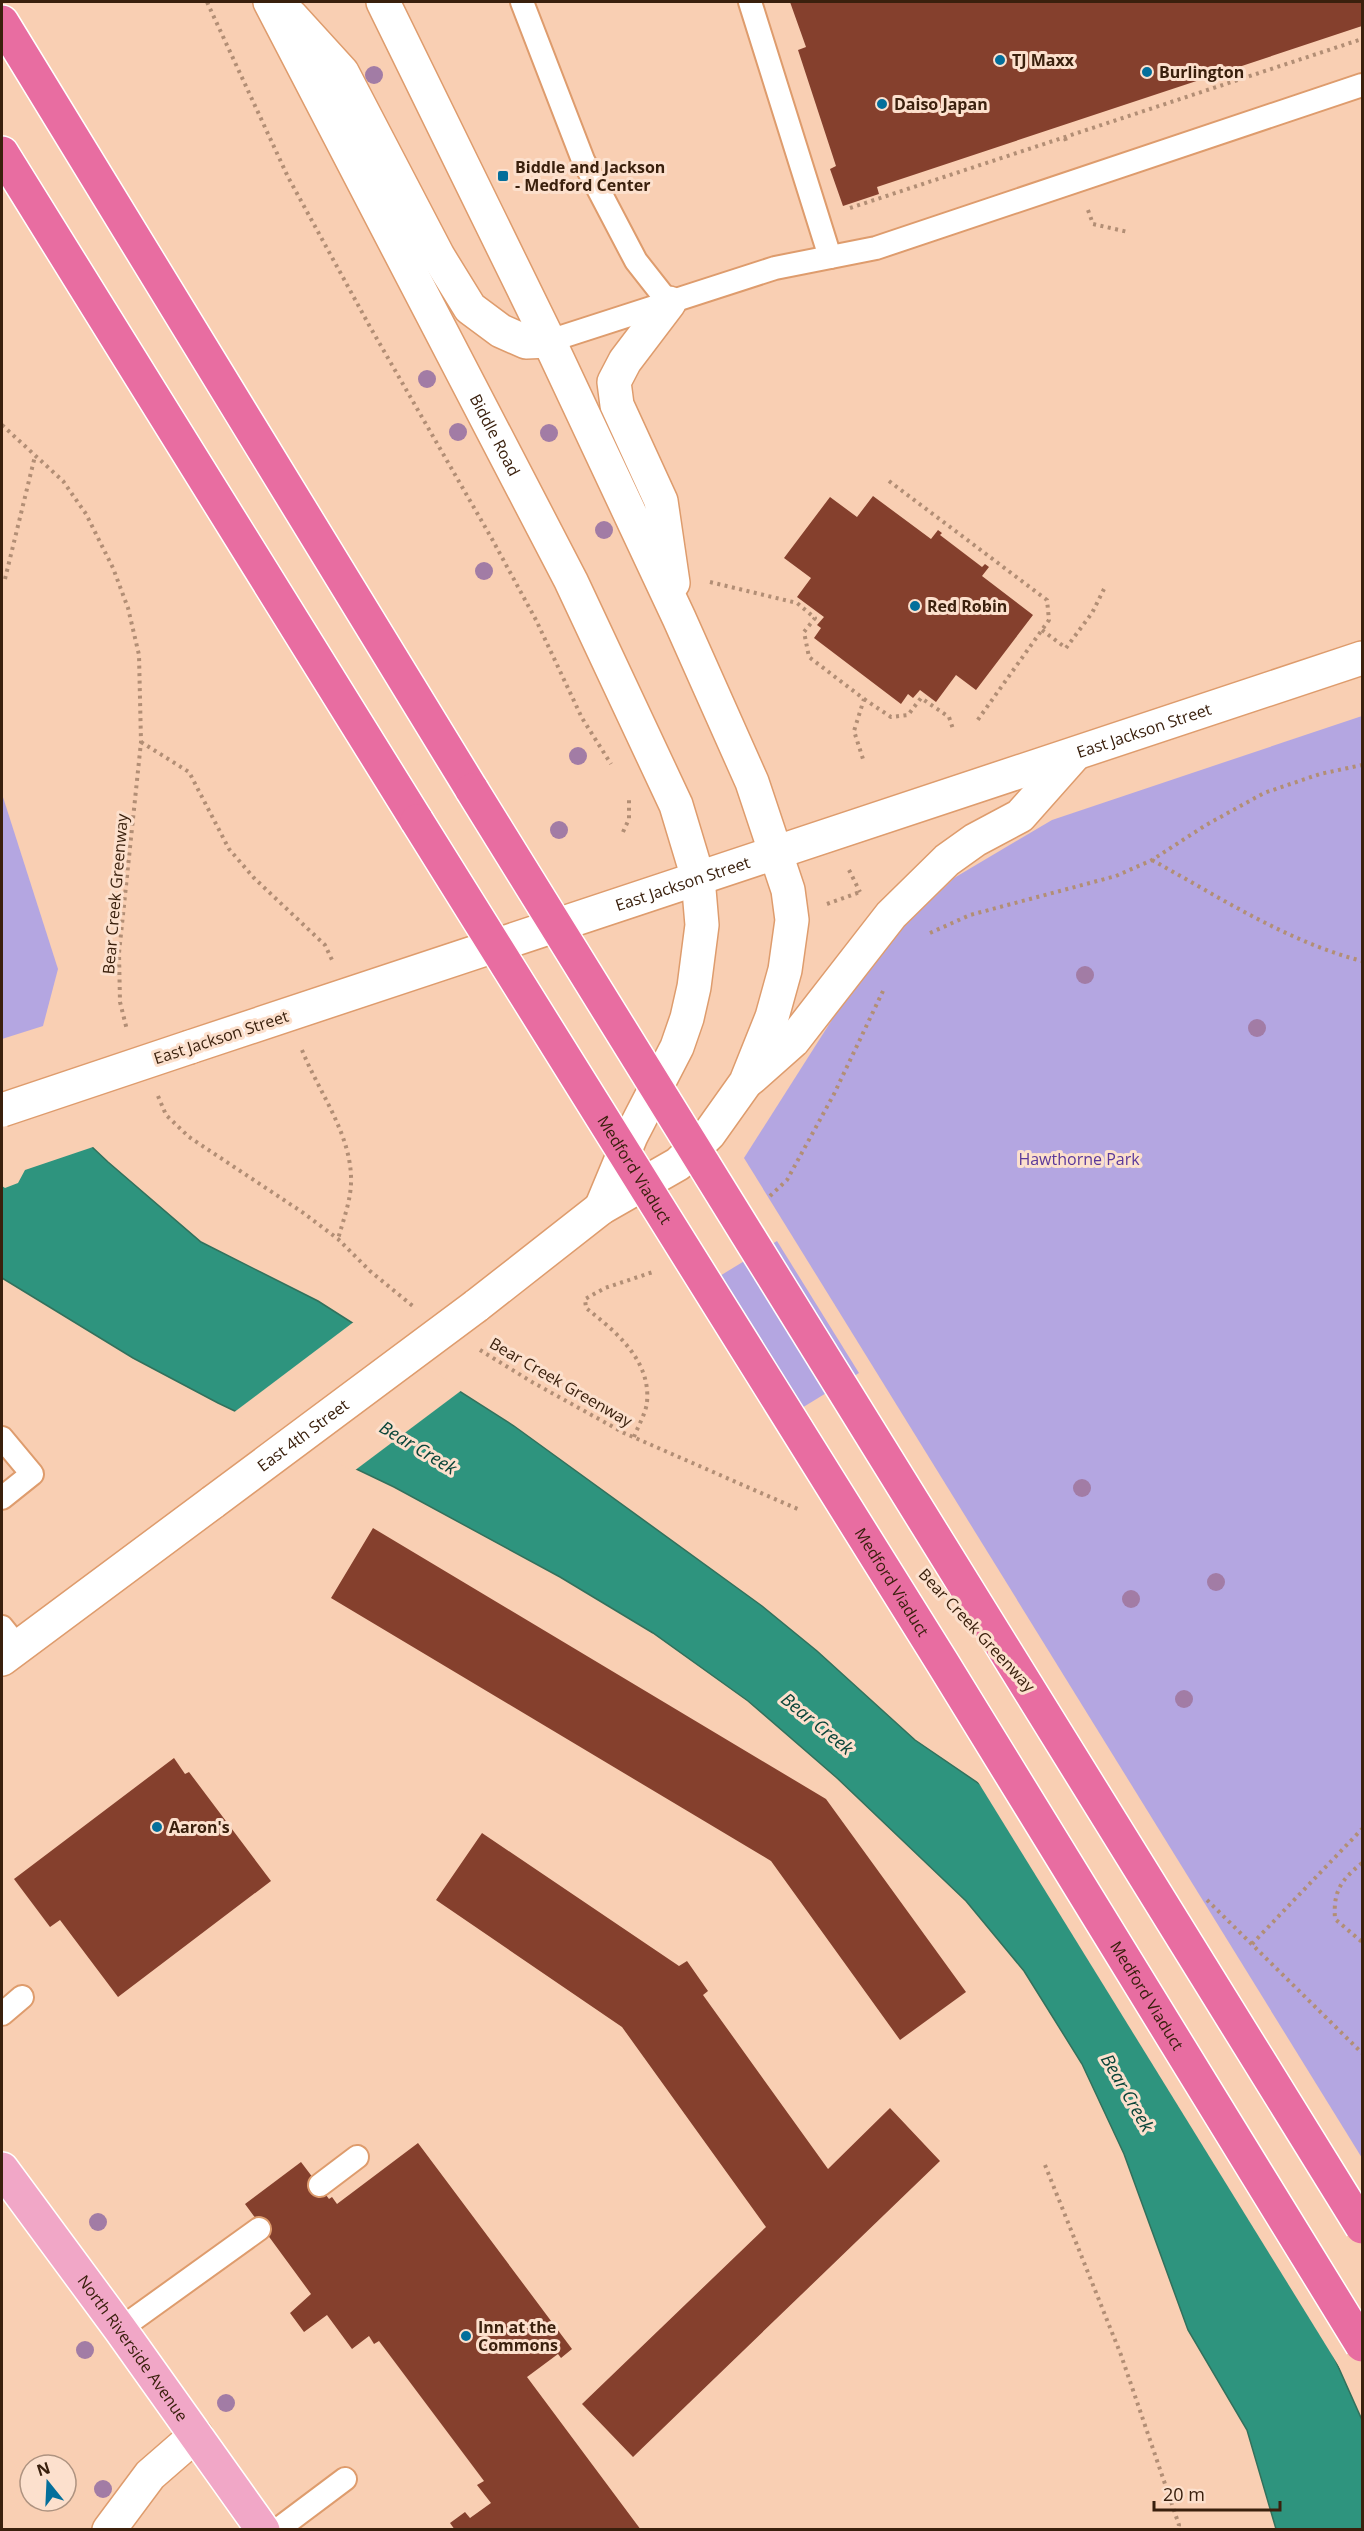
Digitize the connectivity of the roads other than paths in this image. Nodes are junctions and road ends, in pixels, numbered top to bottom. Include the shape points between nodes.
1 (270, 2) edge
2 (278, 2) edge
3 (383, 2) edge
4 (522, 2) edge
5 (750, 2) edge
6 (2, 22) edge
7 (1362, 85) edge
8 (2, 153) edge
9 (830, 257) junction
10 (669, 303) junction
11 (549, 341) junction
12 (678, 618) junction
13 (1362, 658) edge
14 (1076, 753) junction
15 (776, 852) junction
16 (698, 878) junction
17 (746, 1082) junction
18 (2, 1110) edge
19 (601, 1208) junction
20 (2, 1438) edge
21 (2, 1498) edge
22 (7, 1644) edge
23 (22, 1997) dead end
24 (2, 2014) edge
25 (357, 2157) dead end
26 (2, 2169) edge
27 (320, 2185) dead end
28 (1362, 2227) edge
29 (259, 2229) dead end
30 (120, 2329) junction
31 (1362, 2345) edge
32 (196, 2435) junction
33 (345, 2479) dead end
34 (109, 2529) edge
35 (263, 2529) edge
36 (277, 2529) edge

1 - 16 main road, Biddle Road via 571,580 676,805
2 - 11 main road via 342,72 438,256 470,308 501,331 526,342
3 - 11 main road
4 - 10 lane via 583,160 636,261
5 - 9 lane
6 - 28 highway, bridge via 472,790
7 - 9 lane via 876,248
8 - 31 highway, Medford Viaduct, bridge via 948,1672
9 - 10 lane via 775,268
10 - 11 lane
10 - 12 main road via 614,382 616,405 661,501
11 - 12 main road
12 - 15 main road via 752,782
13 - 14 main road, East Jackson Street
14 - 15 main road, East Jackson Street
14 - 17 main road via 1020,816 947,860 899,907 793,1041
15 - 16 main road, East Jackson Street
15 - 17 main road, East 4th Street via 788,890 791,934 772,1017
16 - 18 main road, East Jackson Street, bridge
16 - 19 main road, East 4th Street via 702,925 687,1018
17 - 19 main road, East 4th Street via 709,1134 678,1164
19 - 22 main road, East 4th Street, bridge via 213,1502
20 - 21 lane via 32,1474
23 - 24 lane
25 - 27 lane
26 - 30 main road, North Riverside Avenue
29 - 30 lane
30 - 32 main road, North Riverside Avenue
32 - 34 main road via 150,2475
32 - 35 main road, North Riverside Avenue
33 - 36 lane

